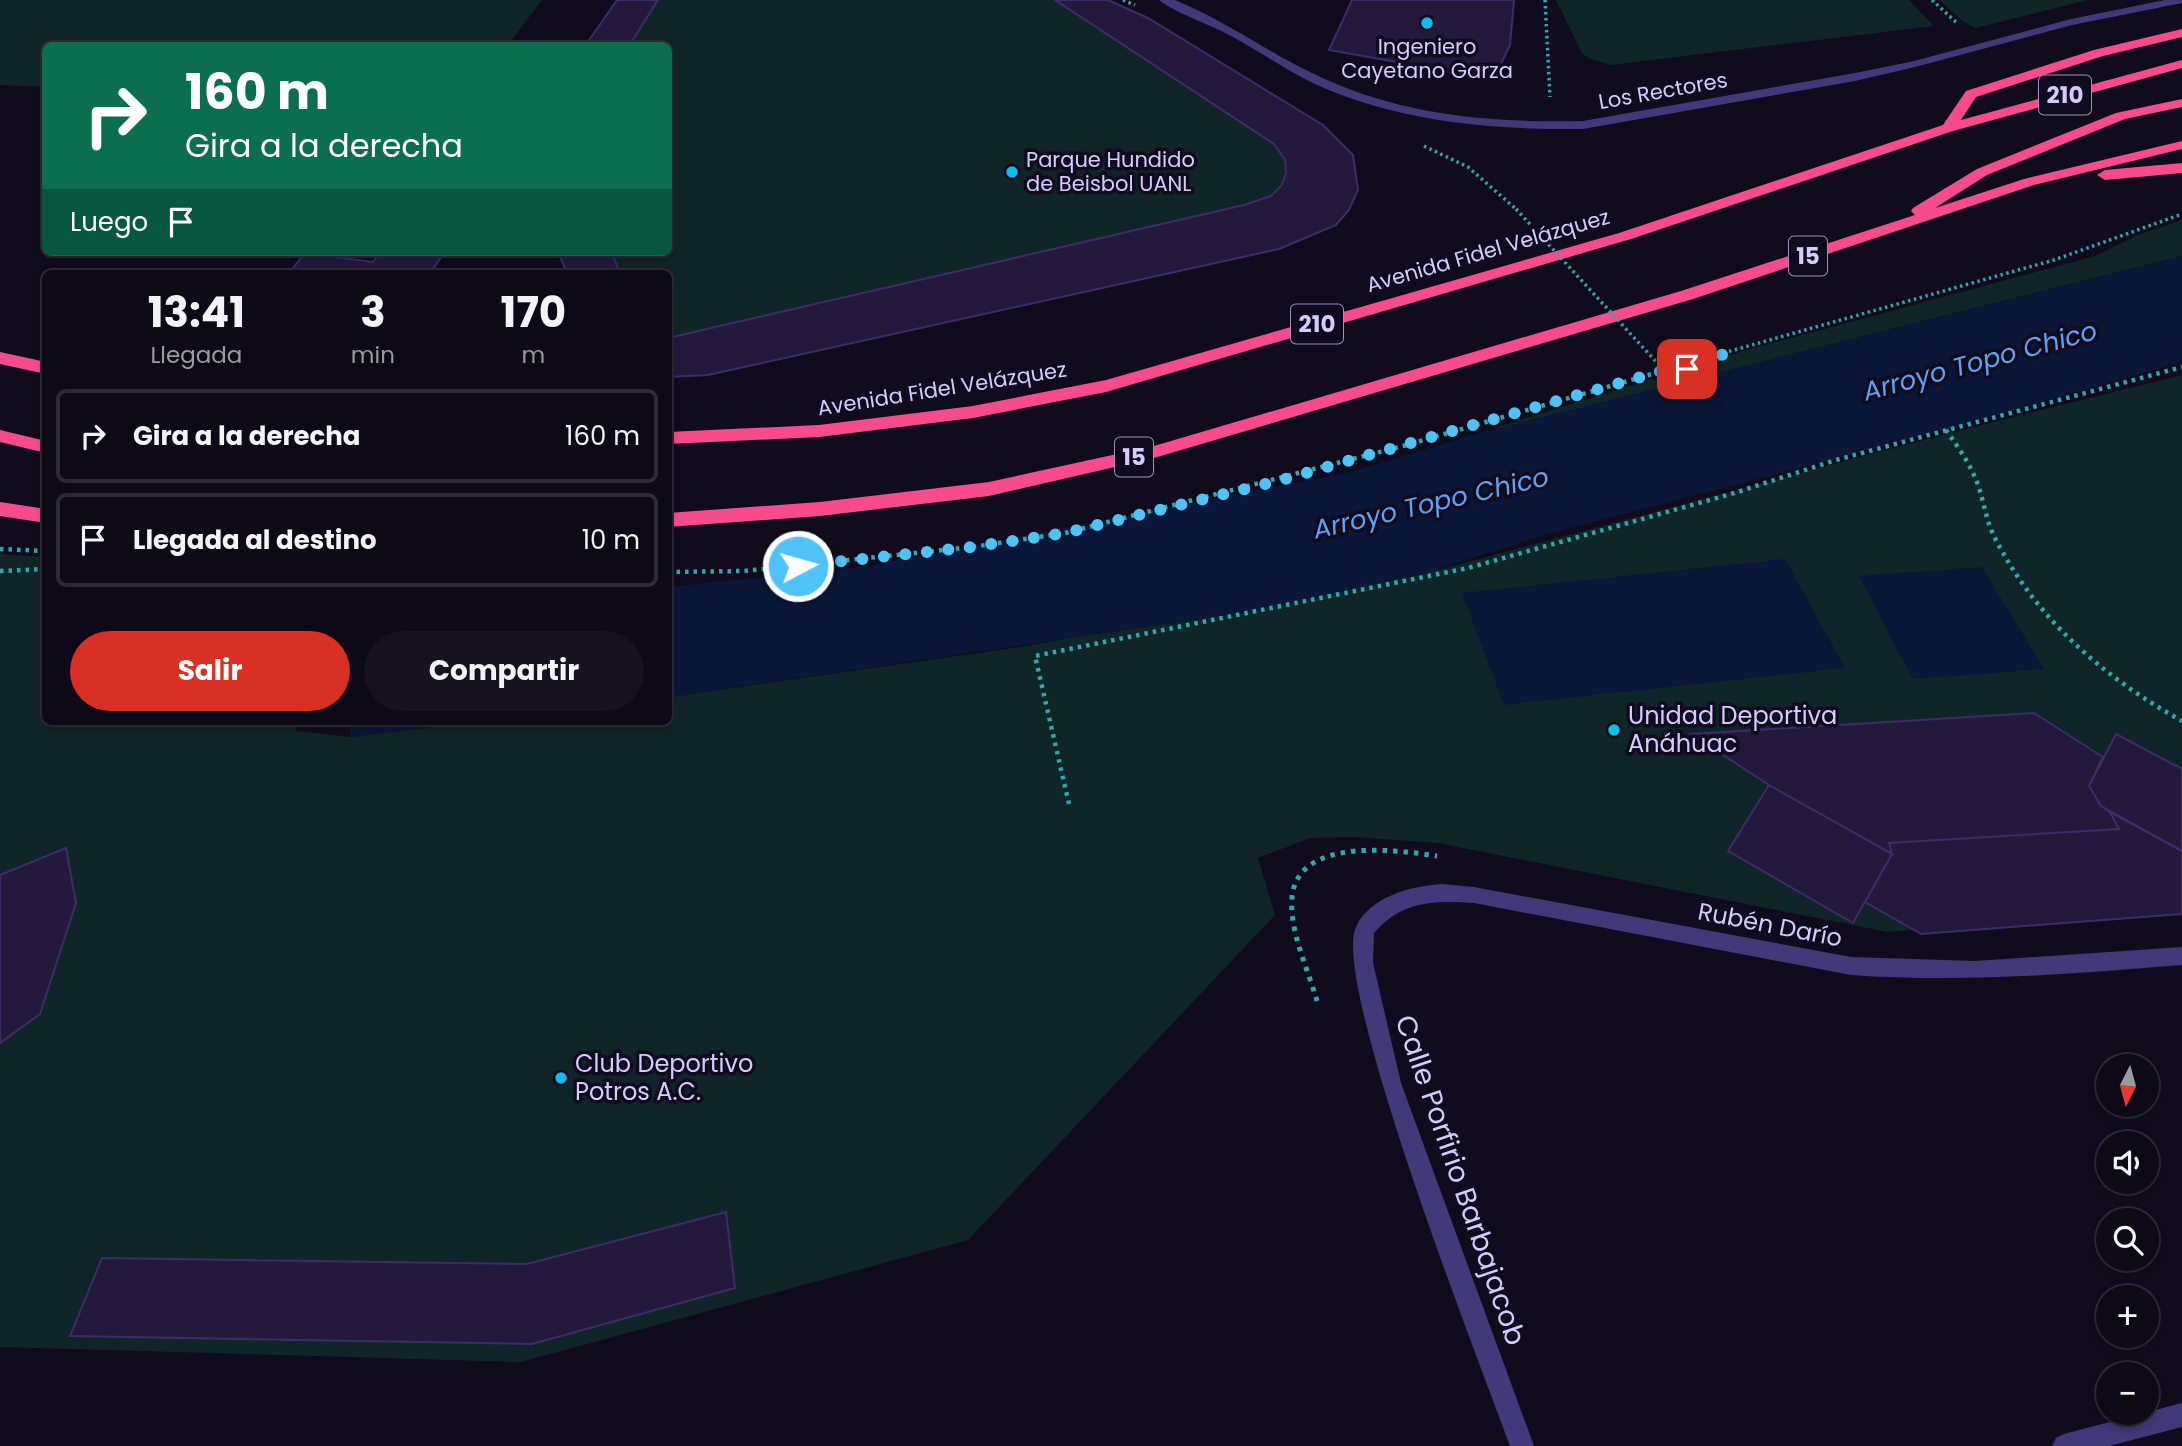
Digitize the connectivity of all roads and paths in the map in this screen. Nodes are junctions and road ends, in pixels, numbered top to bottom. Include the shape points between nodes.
1 (1166, 0) edge
2 (2182, 0) edge
3 (2182, 33) edge
4 (2182, 64) edge
5 (2182, 103) edge
6 (1415, 113) junction
7 (1948, 128) junction
8 (2182, 145) edge
9 (2182, 168) edge
10 (2029, 182) junction
11 (2182, 214) edge
12 (1890, 229) junction
13 (1721, 354) junction
14 (0, 358) edge
15 (42, 367) edge
16 (2182, 367) edge
17 (1946, 430) junction
18 (0, 436) edge
19 (672, 438) edge
20 (42, 446) edge
21 (0, 509) edge
22 (42, 515) edge
23 (672, 520) edge
24 (0, 548) edge
25 (42, 551) edge
26 (42, 569) edge
27 (0, 571) edge
28 (672, 572) edge
29 (2182, 721) edge
30 (1069, 804) dead end
31 (1364, 930) joint
32 (2182, 957) edge
33 (2182, 1415) edge
34 (1522, 1446) edge
35 (2064, 1446) edge

1 - 6 street, Los Rectores via 1322,83
2 - 6 street, Los Rectores via 2071,22 1856,77 1583,124 1522,124
3 - 7 highway via 2099,53 1971,94
4 - 7 highway, Avenida Fidel Velázquez / 210
5 - 12 highway via 2121,116 1982,172
6 - 13 path, bridge via 1409,139 1468,167 1516,209 1668,375 1725,357
7 - 19 highway, Avenida Fidel Velázquez / 210 via 1625,236 1106,386 972,412 819,431
8 - 10 highway
9 - 10 highway
10 - 12 highway, 15
11 - 13 path via 2054,260
12 - 23 highway, 15 via 1687,295 1154,453 989,489 820,509
13 - 28 path via 1278,481 1065,533 798,566
14 - 15 highway
16 - 17 path
17 - 29 path via 1975,476 1993,535 2060,630 2131,692
17 - 30 path via 1468,568 1035,656
18 - 20 highway
21 - 22 highway
24 - 25 path
26 - 27 path
31 - 32 street, Rubén Darío via 1388,904 1426,893 1450,892 1852,966 1913,972 1982,972
31 - 34 street, Calle Porfirio Barbajacob via 1363,963 1391,1083
33 - 35 street

